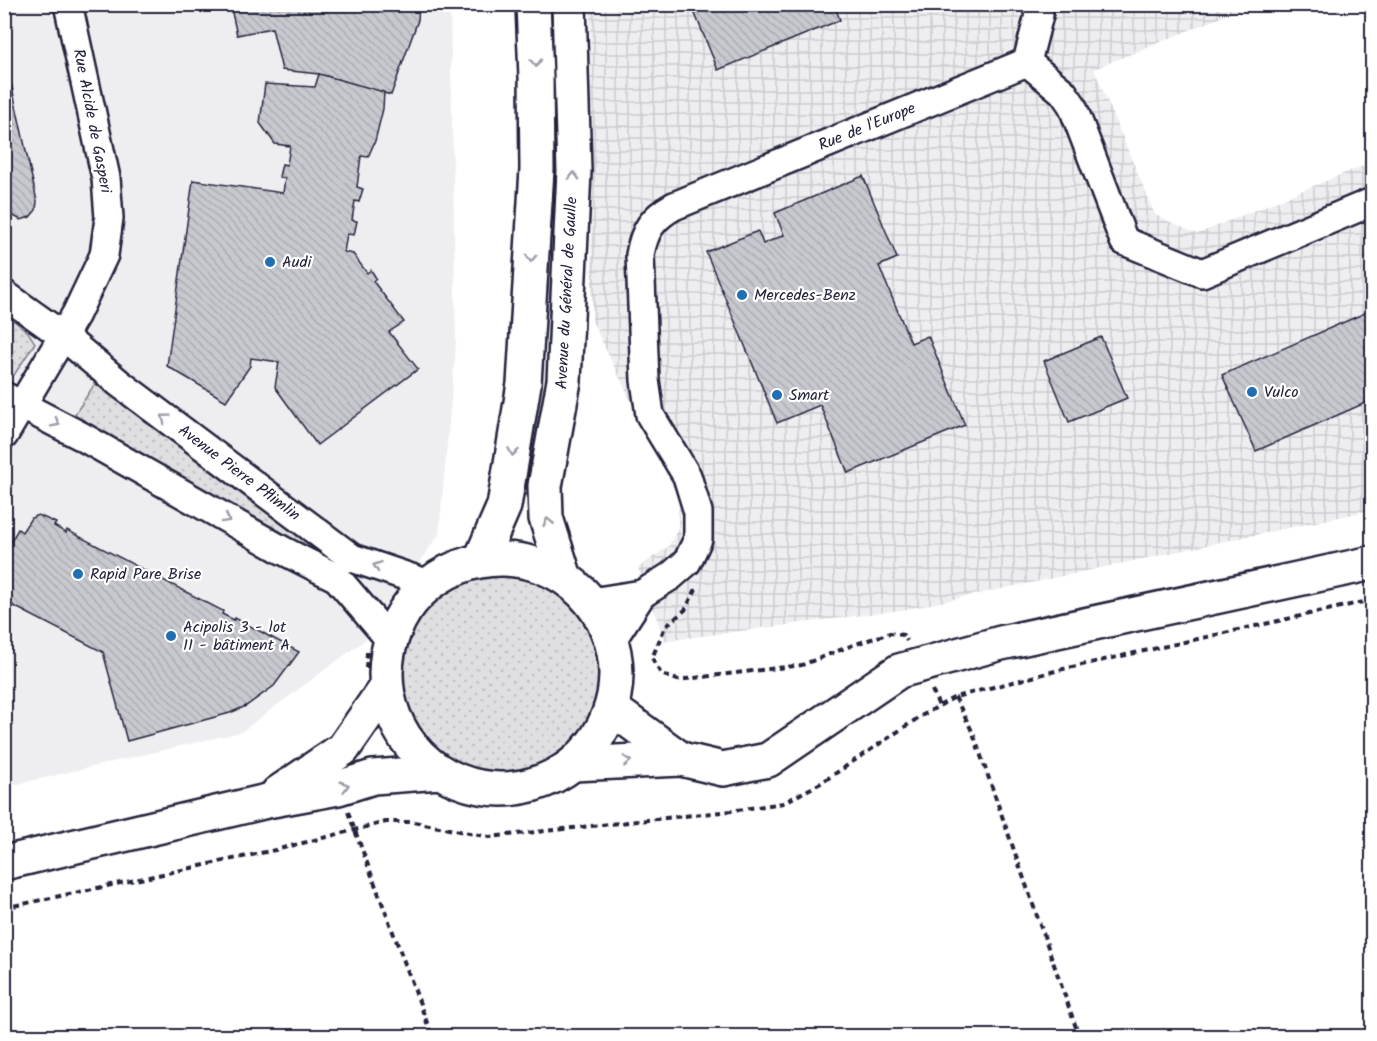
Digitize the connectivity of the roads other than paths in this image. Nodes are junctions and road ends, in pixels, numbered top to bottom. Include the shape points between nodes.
1 (68, 4) edge
2 (533, 4) edge
3 (569, 4) edge
4 (1036, 4) edge
5 (1027, 62) junction
6 (1372, 202) edge
7 (4, 294) edge
8 (63, 336) junction
9 (13, 400) edge
10 (4, 435) edge
11 (481, 559) junction
12 (1372, 563) edge
13 (566, 578) junction
14 (429, 584) junction
15 (642, 594) junction
16 (591, 602) junction
17 (612, 639) junction
18 (379, 643) junction
19 (376, 680) junction
20 (611, 708) junction
21 (681, 759) junction
22 (573, 764) junction
23 (440, 772) junction
24 (267, 801) junction
25 (4, 863) edge

1 - 8 street, Rue Alcide de Gasperi via 106,178 109,218 104,255
2 -> 11 main road via 537,169 524,384 504,506
13 -> 3 main road, Avenue du Général de Gaulle via 546,518 545,486 564,381 574,171
4 - 5 street via 1040,15
5 - 6 street via 1063,92 1072,105 1124,241 1202,273
5 - 15 street, Rue de l'Europe via 674,206 652,221 640,255 650,415 687,476 698,512 698,539 687,562
7 - 8 street, Avenue Pierre Pflimlin
8 - 9 street
14 -> 8 street, Avenue Pierre Pflimlin via 352,558 118,383
9 - 10 street
9 -> 18 street via 337,578
11 - 13 main road via 521,560
11 - 14 main road via 446,572
12 - 21 main road via 1001,643 898,671 768,760 723,769
13 - 16 main road
14 - 18 main road
15 - 16 street, Rue de l'Europe
15 - 17 street, Rue de l'Europe
16 - 17 main road
17 - 20 main road via 616,671
18 - 19 main road via 387,656
19 - 23 main road via 405,738
19 - 24 main road via 343,749
20 - 21 main road
20 - 22 main road via 602,730
22 -> 21 main road
22 - 23 main road via 543,781 511,789 460,782
24 -> 23 main road via 373,777
24 - 25 main road

